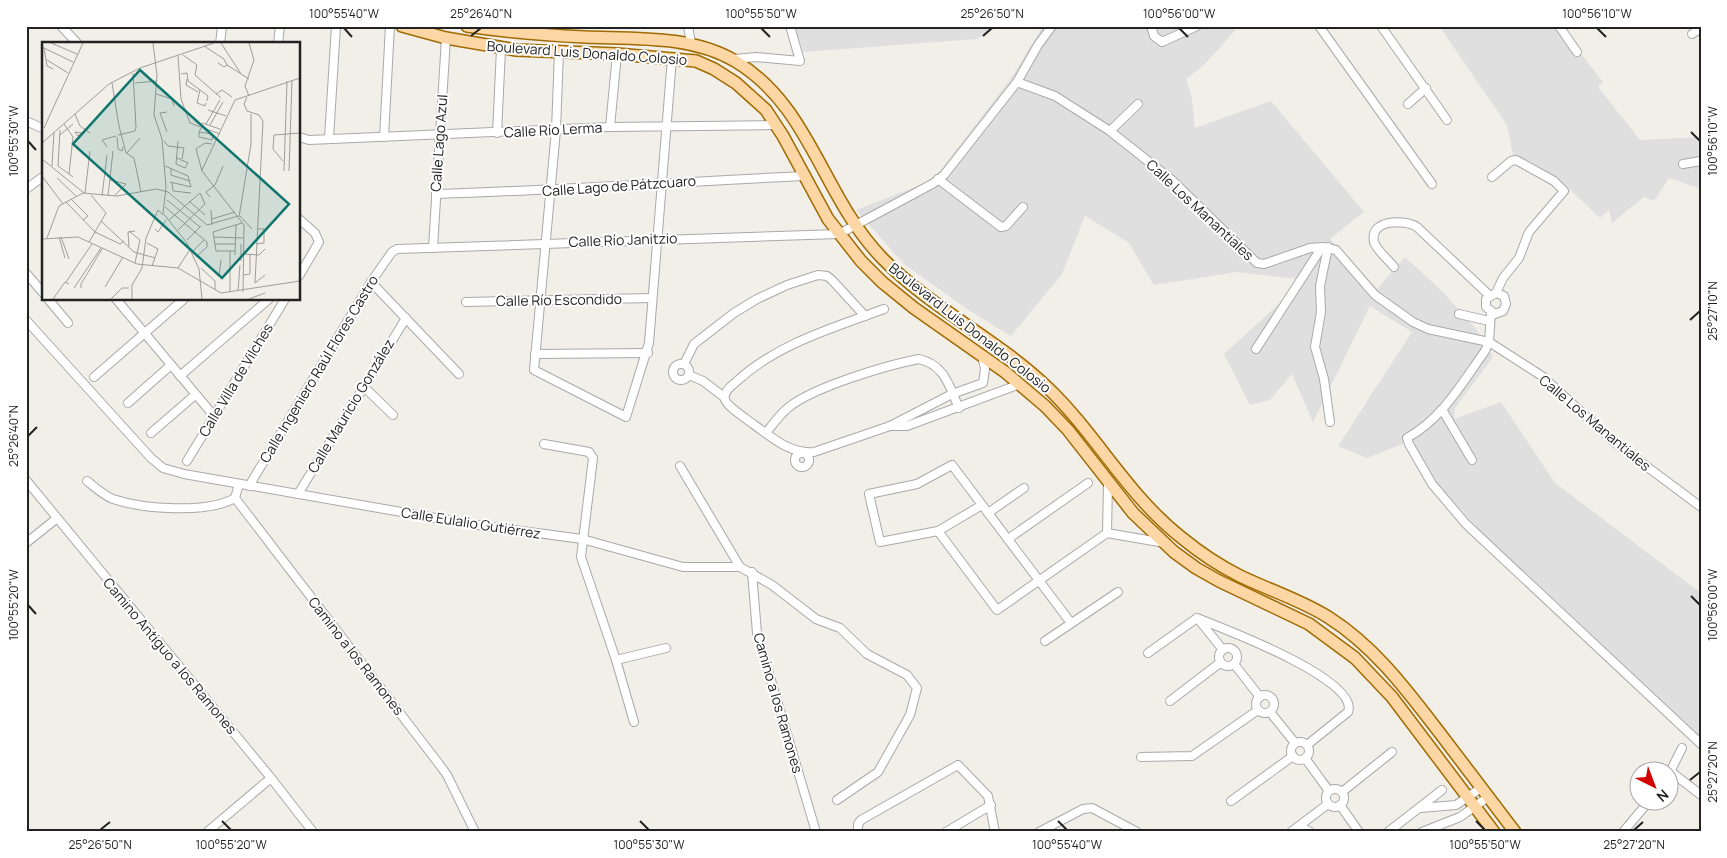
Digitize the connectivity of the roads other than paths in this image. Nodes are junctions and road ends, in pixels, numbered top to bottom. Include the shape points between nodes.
1 (61, 26) edge
2 (222, 26) edge
3 (280, 26) edge
4 (336, 26) edge
5 (390, 26) edge
6 (402, 26) edge
7 (467, 26) edge
8 (688, 26) edge
9 (790, 26) edge
10 (1052, 26) edge
11 (1150, 26) edge
12 (1319, 26) edge
13 (1381, 26) edge
14 (1559, 26) edge
15 (1194, 27) edge
16 (1701, 28) edge
17 (1692, 34) dead end
18 (446, 38) junction
19 (76, 42) edge
20 (220, 42) edge
21 (278, 42) edge
22 (691, 43) junction
23 (501, 49) junction
24 (559, 52) junction
25 (1577, 52) dead end
26 (617, 54) junction
27 (672, 58) junction
28 (733, 60) junction
29 (1017, 82) junction
30 (1426, 88) junction
31 (1138, 104) dead end
32 (1408, 104) dead end
33 (1448, 120) dead end
34 (26, 121) edge
35 (776, 124) junction
36 (666, 126) junction
37 (610, 127) junction
38 (42, 128) edge
39 (556, 130) junction
40 (1110, 131) junction
41 (496, 133) junction
42 (440, 135) junction
43 (384, 137) junction
44 (300, 138) edge
45 (329, 138) junction
46 (1701, 161) edge
47 (1683, 164) dead end
48 (803, 176) junction
49 (42, 177) edge
50 (1492, 177) dead end
51 (938, 179) junction
52 (662, 182) junction
53 (1432, 184) dead end
54 (26, 189) edge
55 (549, 191) junction
56 (436, 194) junction
57 (1023, 207) dead end
58 (300, 220) edge
59 (856, 226) junction
60 (839, 234) junction
61 (658, 239) junction
62 (544, 242) junction
63 (1325, 247) junction
64 (432, 248) junction
65 (390, 254) joint
66 (1394, 267) dead end
67 (26, 273) edge
68 (300, 274) edge
69 (371, 282) junction
70 (42, 292) edge
71 (1492, 294) junction
72 (652, 298) junction
73 (49, 300) edge
74 (117, 300) edge
75 (183, 300) edge
76 (268, 300) edge
77 (284, 300) edge
78 (541, 300) junction
79 (466, 302) dead end
80 (884, 309) dead end
81 (1491, 313) junction
82 (1459, 314) dead end
83 (864, 316) junction
84 (406, 318) junction
85 (26, 320) edge
86 (1489, 321) junction
87 (68, 323) dead end
88 (144, 333) junction
89 (1489, 342) junction
90 (1256, 349) dead end
91 (648, 353) junction
92 (535, 354) junction
93 (982, 356) junction
94 (684, 364) junction
95 (171, 365) junction
96 (459, 374) dead end
97 (689, 375) junction
98 (180, 376) junction
99 (94, 377) dead end
100 (983, 383) junction
101 (1020, 384) junction
102 (363, 386) junction
103 (952, 394) junction
104 (195, 395) junction
105 (989, 396) junction
106 (724, 397) junction
107 (128, 403) dead end
108 (959, 408) junction
109 (1443, 411) junction
110 (393, 414) dead end
111 (214, 416) junction
112 (1330, 422) dead end
113 (890, 426) junction
114 (152, 433) dead end
115 (766, 433) junction
116 (544, 444) dead end
117 (1472, 460) dead end
118 (187, 461) dead end
119 (680, 466) dead end
120 (26, 480) edge
121 (87, 482) dead end
122 (1088, 483) dead end
123 (239, 484) junction
124 (1108, 484) junction
125 (249, 486) junction
126 (1024, 488) dead end
127 (298, 494) junction
128 (236, 498) junction
129 (982, 505) junction
130 (1701, 507) edge
131 (988, 513) junction
132 (56, 519) junction
133 (938, 531) junction
134 (1107, 533) junction
135 (582, 539) junction
136 (1008, 539) junction
137 (26, 543) edge
138 (1165, 544) junction
139 (740, 567) junction
140 (752, 572) junction
141 (1039, 581) junction
142 (1118, 592) dead end
143 (1198, 618) junction
144 (1071, 623) junction
145 (1045, 641) dead end
146 (666, 648) dead end
147 (1223, 650) junction
148 (1148, 653) dead end
149 (616, 660) junction
150 (1221, 662) junction
151 (1234, 664) junction
152 (1260, 697) junction
153 (1170, 700) dead end
154 (1258, 710) junction
155 (1270, 712) junction
156 (634, 722) dead end
157 (1295, 744) junction
158 (1701, 744) edge
159 (1307, 745) junction
160 (1682, 748) dead end
161 (1392, 752) dead end
162 (1292, 756) junction
163 (1141, 757) dead end
164 (1305, 758) junction
165 (1676, 760) edge
166 (271, 778) junction
167 (1680, 779) edge
168 (1481, 788) junction
169 (1442, 790) dead end
170 (1330, 791) junction
171 (1342, 792) junction
172 (1701, 795) edge
173 (1488, 797) junction
174 (837, 800) dead end
175 (1231, 802) dead end
176 (1472, 802) junction
177 (991, 804) junction
178 (1328, 804) junction
179 (1340, 805) junction
180 (1420, 808) junction
181 (1642, 810) edge
182 (1300, 826) junction
183 (1053, 828) edge
184 (207, 832) edge
185 (313, 832) edge
186 (476, 832) edge
187 (816, 832) edge
188 (858, 832) edge
189 (946, 832) edge
190 (995, 832) edge
191 (1039, 832) edge
192 (1137, 832) edge
193 (1291, 832) edge
194 (1310, 832) edge
195 (1359, 832) edge
196 (1388, 832) edge
197 (1422, 832) edge
198 (1494, 832) edge
199 (1514, 832) edge
200 (1623, 832) edge

1 - 19 street
2 - 20 street
3 - 21 street
4 - 45 street
5 - 43 street
6 - 18 main road, Boulevard Luis Donaldo Colosio
7 - 22 main road, Boulevard Luis Donaldo Colosio via 505,32
8 - 22 street
9 - 28 street via 800,60 757,56
10 - 29 street
11 - 15 street via 1154,36 1162,42
12 - 53 street
13 - 30 street
14 - 25 street
16 - 17 street
18 - 23 main road, Boulevard Luis Donaldo Colosio
18 - 42 street, Calle Lago Azul
22 - 28 main road, Boulevard Luis Donaldo Colosio
23 - 24 main road, Boulevard Luis Donaldo Colosio
23 - 41 street
24 - 26 main road, Boulevard Luis Donaldo Colosio
24 - 39 street
26 - 27 main road, Boulevard Luis Donaldo Colosio
26 - 37 street
27 - 35 main road, Boulevard Luis Donaldo Colosio via 696,61 714,69 753,96
27 - 36 street
28 - 59 main road, Boulevard Luis Donaldo Colosio via 772,90 789,109 837,198
29 - 40 street, Calle Los Manantiales via 1055,96
29 - 51 street
30 - 32 street
30 - 33 street
31 - 40 street
34 - 38 street
35 - 36 street, Calle Río Lerma
35 - 48 main road, Boulevard Luis Donaldo Colosio
36 - 37 street, Calle Río Lerma
36 - 52 street
37 - 39 street, Calle Río Lerma
39 - 41 street, Calle Río Lerma
39 - 55 street
40 - 63 street, Calle Los Manantiales via 1174,181 1257,263 1264,264
41 - 42 street, Calle Río Lerma
42 - 43 street, Calle Río Lerma
42 - 56 street, Calle Lago Azul
43 - 45 street, Calle Río Lerma
44 - 45 street, Calle Río Lerma
46 - 47 street
48 - 52 street, Calle Lago de Pátzcuaro
48 - 60 main road, Boulevard Luis Donaldo Colosio
49 - 54 street
50 - 71 street via 1516,160 1554,181 1564,191 1530,232 1519,258
51 - 57 street via 1001,227 1006,226
51 - 59 street, Calle Río Janitzio
52 - 55 street, Calle Lago de Pátzcuaro
52 - 61 street
55 - 56 street, Calle Lago de Pátzcuaro
55 - 62 street
56 - 64 street, Calle Lago Azul
58 - 68 street via 319,240
59 - 60 street, Calle Río Janitzio
59 - 168 main road, Boulevard Luis Donaldo Colosio via 900,275 1046,385 1086,428 1145,504 1183,540 1240,576 1327,616 1371,650 1406,689
60 - 61 street, Calle Río Janitzio
60 - 93 main road, Boulevard Luis Donaldo Colosio via 861,261 898,296
61 - 62 street, Calle Río Janitzio
61 - 72 street
62 - 64 street, Calle Río Janitzio
62 - 78 street
63 - 89 street, Calle Los Manantiales via 1341,255 1375,295 1420,326
63 - 90 street
63 - 112 street via 1316,347
64 - 65 street, Calle Río Janitzio via 397,249
65 - 69 street, Calle Ingeniero Raúl Flores Castro
66 - 71 street via 1376,246 1374,237 1390,222 1407,222 1417,227
67 - 70 street
69 - 84 street
69 - 125 street, Calle Ingeniero Raúl Flores Castro
71 - 81 street via 1485,303
71 - 81 street via 1506,300 1505,308 1499,314
72 - 78 street, Calle Río Escondido
72 - 91 street
73 - 87 street
74 - 88 street
75 - 88 street
76 - 98 street
77 - 111 street, Calle Villa de Vilches
78 - 79 street, Calle Río Escondido
78 - 92 street
80 - 83 street
81 - 86 street
82 - 86 street
83 - 94 street via 832,280 818,275 787,285 734,312 694,344
83 - 106 street via 776,352 756,364 728,389
84 - 96 street
84 - 102 street, Calle Mauricio González
85 - 123 street via 159,466
86 - 89 street
88 - 95 street
88 - 99 street
89 - 109 street
89 - 130 street, Calle Los Manantiales via 1552,384 1614,442
91 - 92 street
91 - 92 street via 626,417 534,370
93 - 100 street via 985,369
93 - 101 main road, Boulevard Luis Donaldo Colosio
94 - 97 street
94 - 97 street via 675,367 674,375 680,380
95 - 98 street
95 - 107 street
97 - 106 street
98 - 104 street
100 - 103 street
100 - 105 street
101 - 105 street
101 - 124 main road, Boulevard Luis Donaldo Colosio via 1068,430
102 - 110 street
102 - 127 street, Calle Mauricio González
103 - 108 street
103 - 113 street
103 - 115 street via 941,370 934,365 919,359 904,362 854,377 799,400 780,415
104 - 111 street
104 - 114 street
105 - 108 street
106 - 115 street via 725,402
108 - 113 street via 906,426
109 - 117 street
109 - 158 street via 1407,438 1432,484 1466,524
111 - 118 street, Calle Villa de Vilches
113 - 115 street via 803,453 791,450
116 - 135 street via 589,452 593,458
119 - 139 street
120 - 132 street, Camino Antiguo a los Ramones
121 - 128 street via 112,498 145,504 202,508
122 - 136 street
123 - 125 street
123 - 128 street
124 - 134 street
124 - 138 main road, Boulevard Luis Donaldo Colosio
125 - 127 street
126 - 131 street
127 - 135 street, Calle Eulalio Gutiérrez via 505,530
128 - 186 street, Camino a los Ramones via 447,775
129 - 131 street
129 - 133 street
129 - 133 street via 952,465 917,484 870,494 880,542
131 - 136 street
132 - 137 street
132 - 166 street, Camino Antiguo a los Ramones
133 - 141 street via 997,610
134 - 138 street
134 - 141 street
135 - 139 street, Calle Eulalio Gutiérrez via 683,567
135 - 149 street via 583,565
136 - 141 street
138 - 176 main road, Boulevard Luis Donaldo Colosio via 1196,568 1310,624 1355,658 1392,697
139 - 140 street
140 - 174 street via 816,619 840,628 867,654 907,675 917,688 910,715 878,772
140 - 187 street, Camino a los Ramones via 754,617 759,641
141 - 144 street
142 - 144 street
143 - 147 street
143 - 148 street
143 - 159 street via 1287,655 1345,697 1349,704 1348,712
144 - 145 street
146 - 149 street
147 - 150 street
147 - 151 street via 1235,652
149 - 156 street
150 - 151 street via 1225,666
150 - 153 street
151 - 152 street
152 - 154 street
152 - 155 street via 1269,696 1273,701 1274,707
154 - 155 street
154 - 163 street via 1192,756
155 - 157 street
157 - 159 street
157 - 162 street via 1291,749
159 - 164 street via 1309,752
160 - 165 street
161 - 171 street
162 - 164 street via 1298,760
162 - 175 street
164 - 170 street
166 - 184 street
166 - 185 street, Camino Antiguo a los Ramones
167 - 172 street
168 - 173 main road, Boulevard Luis Donaldo Colosio
168 - 176 street
169 - 180 street
170 - 171 street
170 - 178 street via 1326,798
171 - 179 street via 1344,799
173 - 176 street
173 - 199 main road, Boulevard Luis Donaldo Colosio
176 - 180 street
176 - 197 street via 1460,817
176 - 198 main road, Boulevard Luis Donaldo Colosio
177 - 188 street via 988,796 958,765 861,820
177 - 189 street
177 - 190 street
178 - 179 street
178 - 182 street
179 - 195 street
180 - 196 street
181 - 200 street
182 - 193 street
182 - 194 street
183 - 191 street
183 - 192 street via 1083,809 1092,808

